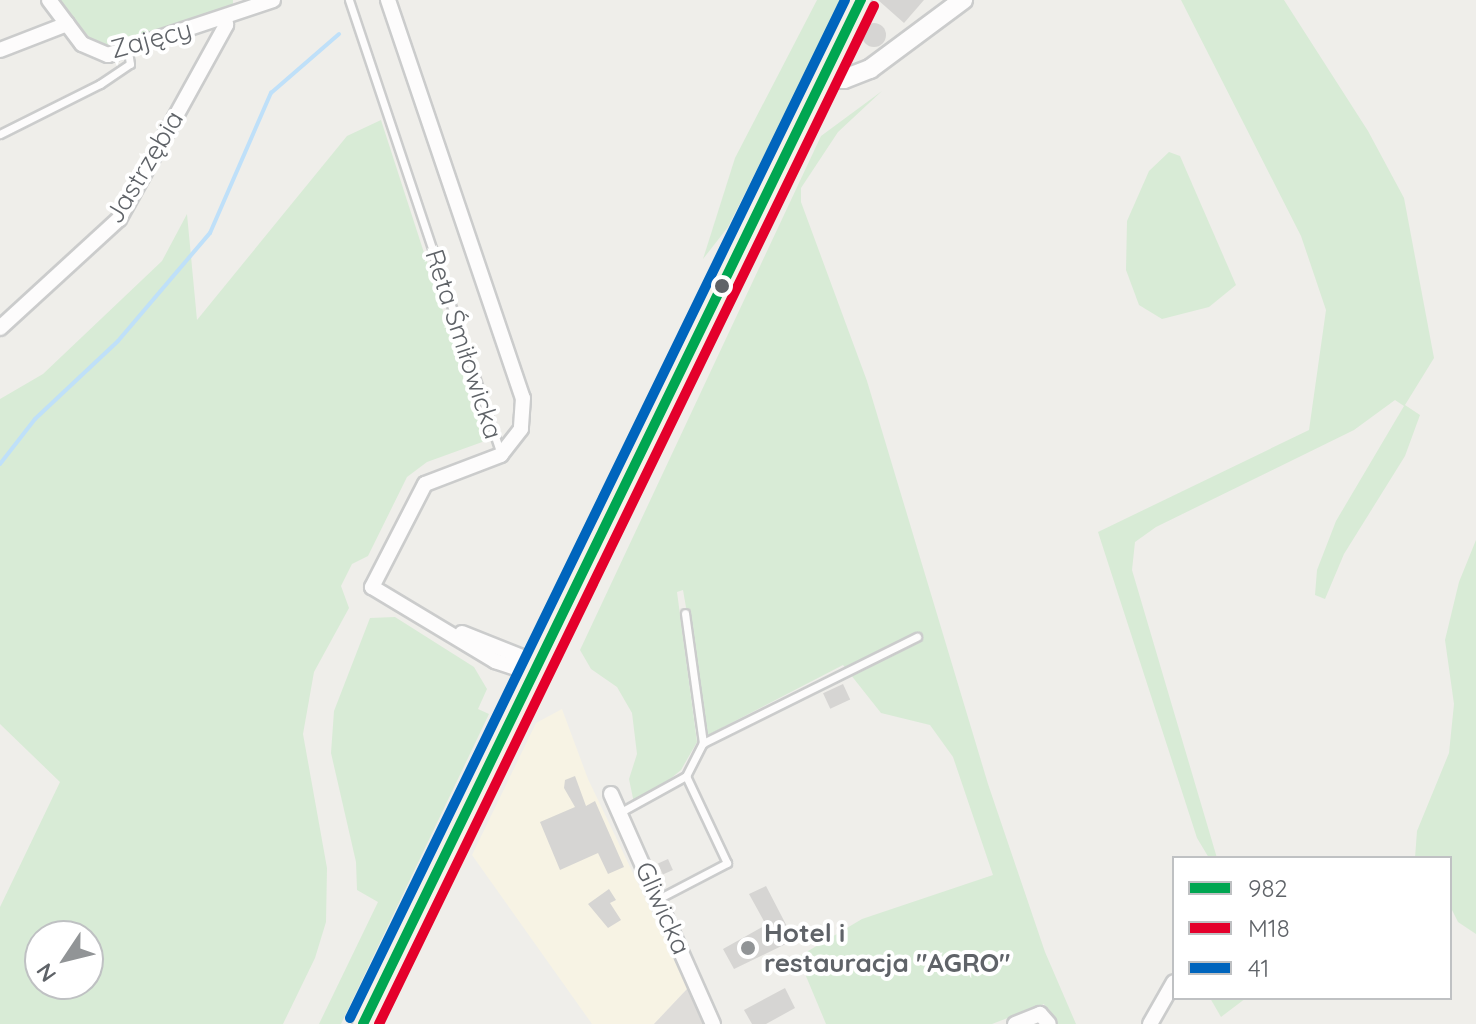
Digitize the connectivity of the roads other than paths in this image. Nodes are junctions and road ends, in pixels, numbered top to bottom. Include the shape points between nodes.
1 (49, 0) edge
2 (273, 0) edge
3 (349, 0) edge
4 (388, 0) edge
5 (861, 0) edge
6 (963, 0) edge
7 (241, 6) edge
8 (225, 19) junction
9 (67, 24) junction
10 (0, 50) edge
11 (128, 51) junction
12 (824, 77) junction
13 (0, 134) edge
14 (0, 328) edge
15 (501, 455) junction
16 (685, 613) dead end
17 (917, 637) dead end
18 (539, 670) junction
19 (703, 743) junction
20 (686, 776) junction
21 (611, 794) dead end
22 (619, 813) junction
23 (658, 899) junction
24 (1172, 986) edge
25 (363, 1024) edge
26 (713, 1024) edge
27 (1015, 1024) edge
28 (1049, 1024) edge
29 (1150, 1024) edge

1 - 9 street, Zajęcy
2 - 7 street, Zajęcy
3 - 15 lane, Reta Śmiłowicka
4 - 15 street, Reta Śmiłowicka via 523,398 521,429
5 - 12 main road
6 - 12 street via 870,69 844,79
7 - 8 street, Zajęcy
8 - 11 street, Zajęcy
8 - 14 street, Jastrzębia via 119,219
9 - 10 street
9 - 11 street, Zajęcy via 82,44 98,53
11 - 13 lane via 130,64 100,84
12 - 18 main road
15 - 18 street via 425,484 372,587 495,661
16 - 19 lane
17 - 19 lane
18 - 25 main road
19 - 20 lane
20 - 22 lane
20 - 23 lane via 727,863
21 - 22 street, Gliwicka
22 - 23 street, Gliwicka
23 - 26 street, Gliwicka
24 - 29 street
27 - 28 street via 1040,1014

